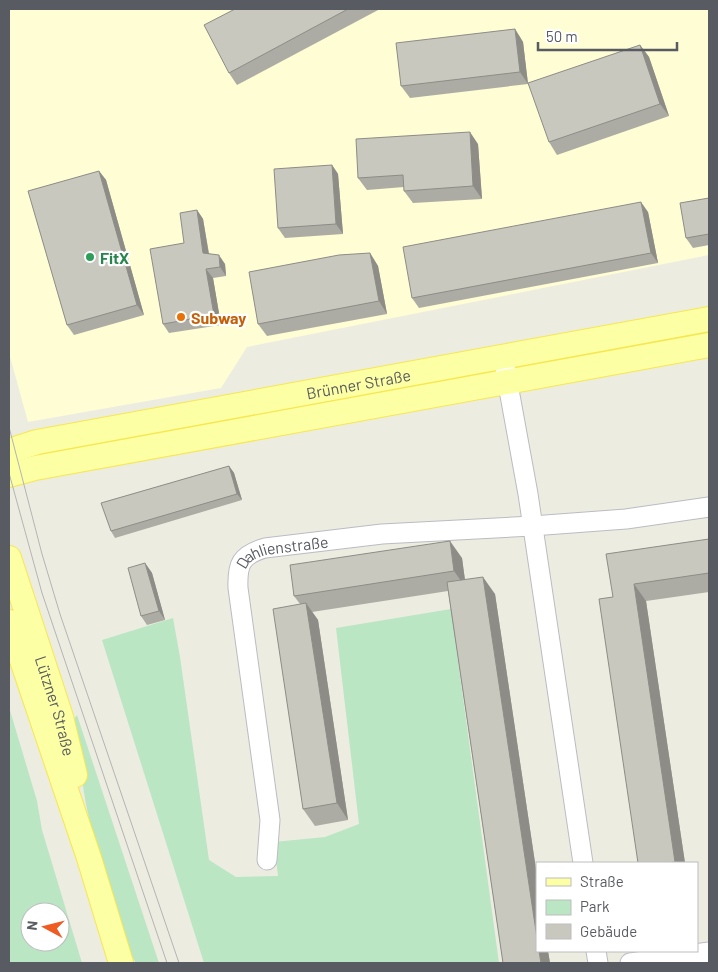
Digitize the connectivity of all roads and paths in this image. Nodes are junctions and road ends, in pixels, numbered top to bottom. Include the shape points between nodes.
1 (709, 320) edge
2 (709, 345) edge
3 (503, 357) junction
4 (507, 382) junction
5 (9, 440) edge
6 (37, 442) junction
7 (9, 451) edge
8 (35, 468) junction
9 (9, 475) edge
10 (9, 490) edge
11 (709, 507) edge
12 (532, 526) junction
13 (9, 558) edge
14 (9, 622) edge
15 (89, 858) junction
16 (267, 860) dead end
17 (583, 862) edge
18 (709, 952) edge
19 (121, 963) edge
20 (630, 963) edge

1 - 3 main road, Brünner Straße
2 - 4 main road, Brünner Straße
3 - 4 street
3 - 6 main road, Brünner Straße
4 - 8 main road, Brünner Straße
4 - 12 street
5 - 6 main road
6 - 7 main road, Brünner Straße
8 - 9 main road, Brünner Straße
8 - 10 main road via 21,476
11 - 12 street, Dahlienstraße via 626,519
12 - 16 street, Dahlienstraße via 382,534 265,548 252,552 242,561 238,588 270,820
12 - 17 street
13 - 15 main road, Lützner Straße via 61,717 76,779
14 - 15 main road, Lützner Straße
15 - 19 main road, Lützner Straße
18 - 20 street

